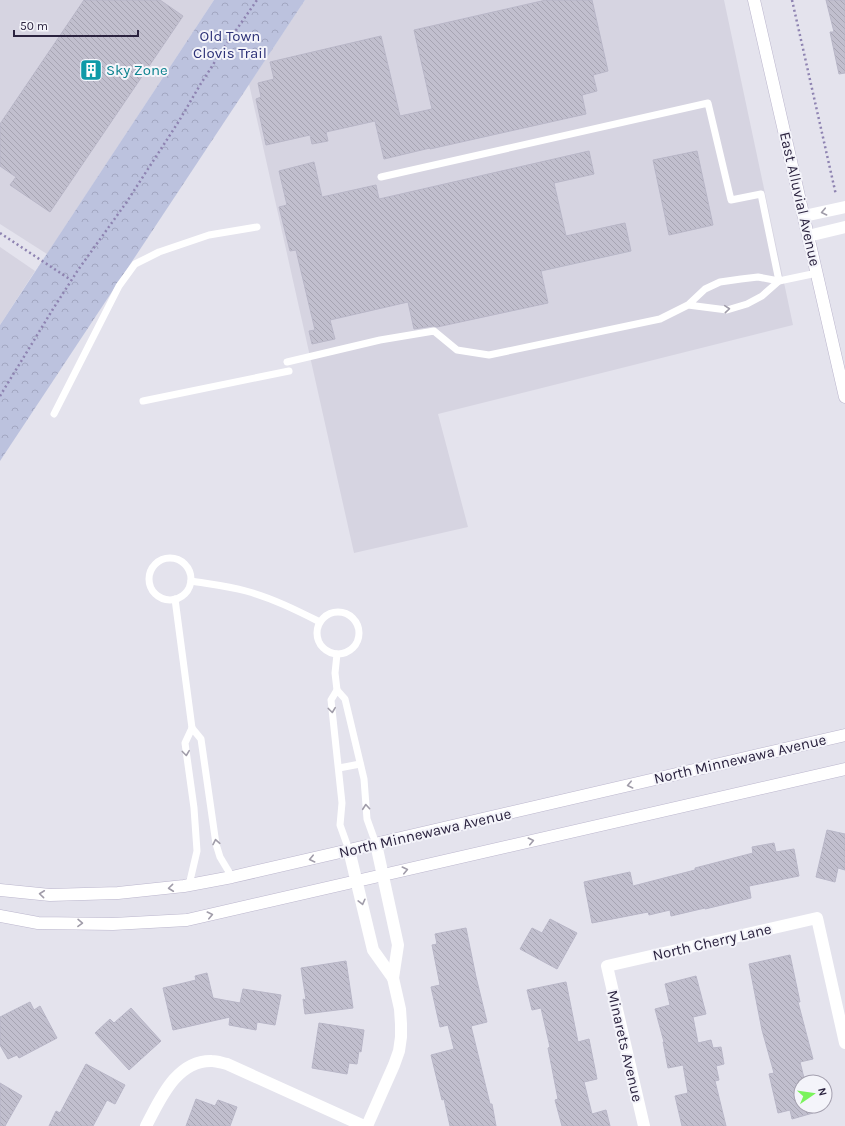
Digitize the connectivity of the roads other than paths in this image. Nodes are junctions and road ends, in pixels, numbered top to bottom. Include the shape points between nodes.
1 (754, 0) edge
2 (381, 177) dead end
3 (842, 208) edge
4 (804, 216) junction
5 (257, 227) dead end
6 (845, 227) edge
7 (808, 236) junction
8 (817, 273) junction
9 (779, 281) junction
10 (688, 305) junction
11 (287, 362) dead end
12 (289, 371) dead end
13 (845, 397) edge
14 (142, 401) dead end
15 (54, 414) dead end
16 (191, 581) junction
17 (174, 599) junction
18 (320, 622) junction
19 (337, 654) junction
20 (337, 690) junction
21 (192, 728) junction
22 (845, 735) edge
23 (360, 764) junction
24 (339, 768) junction
25 (845, 768) edge
26 (376, 844) junction
27 (349, 850) junction
28 (383, 875) junction
29 (232, 877) junction
30 (357, 881) junction
31 (189, 885) junction
32 (0, 890) edge
33 (0, 916) edge
34 (607, 966) joint
35 (393, 978) junction
36 (845, 1043) edge
37 (146, 1126) edge
38 (364, 1126) edge
39 (367, 1126) edge
40 (644, 1126) edge

1 - 4 main road, East Alluvial Avenue
2 - 9 lane via 708,103 731,200 760,194
3 -> 4 main road
4 - 7 main road, East Alluvial Avenue
5 - 15 lane via 209,235 159,252 135,264 119,286
6 - 7 main road
7 - 8 main road, East Alluvial Avenue
8 - 9 lane
8 - 13 main road, East Alluvial Avenue
9 - 10 lane via 758,278 720,282 705,288
10 -> 9 lane via 727,310 762,296
10 - 11 lane via 660,319 489,355 457,350 434,331 380,340
12 - 14 lane
16 - 17 lane via 185,593
16 - 17 lane via 188,570 181,561 168,558 156,564 150,575 152,588 161,598
16 - 18 lane via 246,591
17 - 21 lane
18 - 19 lane via 317,629 320,643 330,653
18 - 19 lane via 329,614 341,612 348,614 358,625 359,639 356,645 344,654
19 - 20 lane
20 - 23 lane via 345,699
20 -> 24 lane via 331,700
29 -> 21 lane via 220,857 216,844 201,739
21 -> 31 lane via 185,742 198,851
22 -> 26 main road, North Minnewawa Avenue
23 - 24 lane
26 -> 23 lane via 367,819 364,779
24 - 27 lane via 342,803 340,825
28 -> 25 main road
26 - 27 main road, North Minnewawa Avenue
26 - 28 main road
27 -> 29 main road, North Minnewawa Avenue
27 - 30 main road
28 - 30 main road
28 - 35 main road via 398,945
29 - 31 main road, North Minnewawa Avenue
33 -> 30 main road via 38,923 113,924 187,920
30 -> 35 main road via 373,950
31 -> 32 main road, North Minnewawa Avenue via 118,893 50,895
34 - 36 main road, North Cherry Lane via 817,918
34 - 40 main road, Minarets Avenue
35 - 39 main road via 400,1009 399,1051
37 - 38 main road via 167,1087 178,1075 194,1064 211,1061 227,1064

